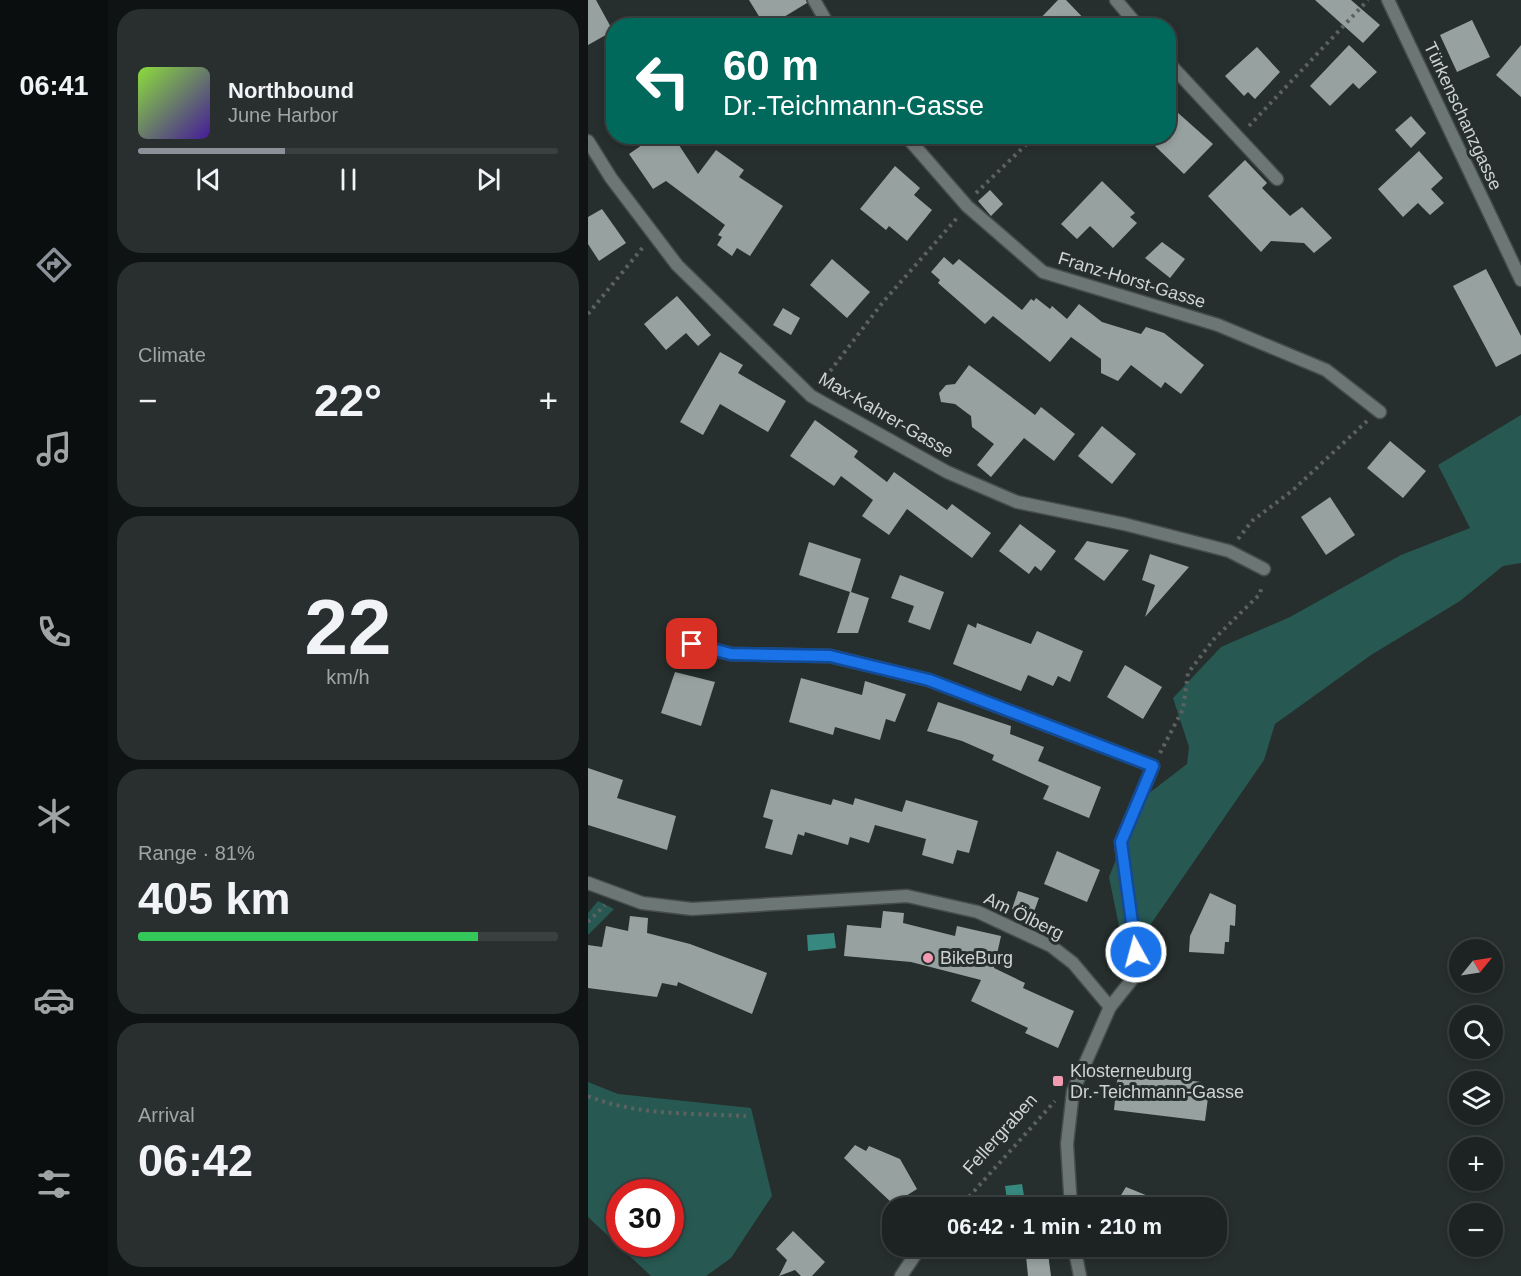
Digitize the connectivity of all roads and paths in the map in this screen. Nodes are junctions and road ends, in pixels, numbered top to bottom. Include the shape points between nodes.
1 (814, 0) edge
2 (1116, 0) edge
3 (1368, 0) edge
4 (1388, 0) edge
5 (824, 18) edge
6 (1131, 18) edge
7 (1176, 71) edge
8 (1238, 137) junction
9 (588, 141) edge
10 (913, 144) edge
11 (1027, 144) edge
12 (1277, 179) dead end
13 (967, 206) junction
14 (654, 233) junction
15 (1521, 280) edge
16 (588, 314) edge
17 (811, 396) junction
18 (1380, 412) joint
19 (1229, 551) junction
20 (1264, 569) joint
21 (692, 644) dead end
22 (1153, 766) junction
23 (588, 883) edge
24 (1110, 1007) junction
25 (1073, 1091) junction
26 (588, 1096) edge
27 (746, 1116) dead end
28 (969, 1197) edge
29 (1070, 1197) edge
30 (914, 1257) edge
31 (1076, 1257) edge
32 (901, 1276) edge
33 (1080, 1276) edge

1 - 5 street
2 - 6 street
3 - 8 path
4 - 15 street, Türkenschanzgasse
7 - 8 street
8 - 12 street
9 - 14 street, Max-Kahrer-Gasse
10 - 13 street, Franz-Horst-Gasse
11 - 13 path via 974,194
13 - 17 path via 883,302
13 - 18 street, Franz-Horst-Gasse via 1043,272 1218,325 1326,370
14 - 16 path
14 - 17 street, Max-Kahrer-Gasse via 677,265
17 - 19 street, Max-Kahrer-Gasse via 947,472 1017,502
18 - 19 path via 1252,521
19 - 20 street, Max-Kahrer-Gasse
20 - 22 path via 1260,594 1214,639 1188,673 1183,709
21 - 22 street via 731,654 830,656 929,680
22 - 24 street via 1121,842 1138,972
23 - 24 street, Am Ölberg via 642,903 692,909 907,896 978,912 1051,946 1073,963
24 - 25 street
25 - 28 path, Fellergraben via 1041,1114
25 - 29 street via 1067,1144
26 - 27 path via 605,1103 660,1112
30 - 32 street
31 - 33 street

